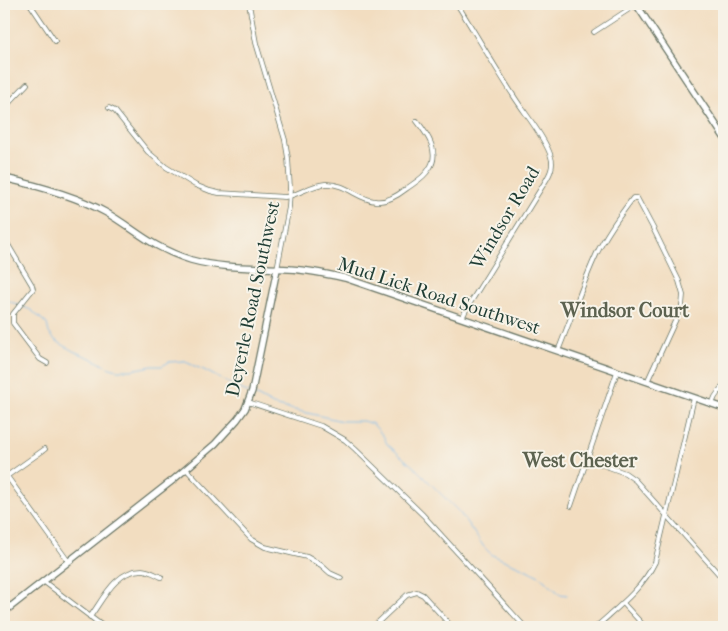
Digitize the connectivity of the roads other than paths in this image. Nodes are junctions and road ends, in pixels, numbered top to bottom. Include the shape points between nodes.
1 (30, 4) edge
2 (249, 4) edge
3 (457, 4) edge
4 (636, 4) edge
5 (594, 32) dead end
6 (55, 40) dead end
7 (27, 84) dead end
8 (4, 108) edge
9 (109, 108) dead end
10 (417, 121) dead end
11 (724, 137) edge
12 (4, 178) edge
13 (290, 196) junction
14 (4, 238) edge
15 (277, 268) junction
16 (462, 318) junction
17 (558, 351) junction
18 (47, 363) dead end
19 (617, 372) junction
20 (647, 382) junction
21 (724, 384) edge
22 (249, 397) junction
23 (694, 398) junction
24 (712, 404) junction
25 (724, 408) edge
26 (45, 449) dead end
27 (587, 459) junction
28 (186, 469) junction
29 (5, 474) edge
30 (571, 506) dead end
31 (667, 516) junction
32 (68, 561) junction
33 (161, 577) dead end
34 (341, 578) dead end
35 (724, 580) edge
36 (43, 581) junction
37 (4, 599) edge
38 (623, 603) junction
39 (10, 606) junction
40 (4, 612) edge
41 (90, 617) junction
42 (104, 627) edge
43 (373, 627) edge
44 (452, 627) edge
45 (525, 627) edge
46 (596, 627) edge
47 (645, 627) edge

1 - 6 street
2 - 13 street, Deyerle Road Southwest via 256,43 288,154
3 - 16 street, Windsor Road via 547,147 552,163 545,182
4 - 5 street
4 - 11 street
7 - 8 street
9 - 13 street via 157,160 203,189 219,193
10 - 13 street via 429,138 433,160 426,174 398,196 373,201 341,186 323,184
12 - 15 street, Mud Lick Road Southwest via 90,204 176,255 220,266
13 - 15 street, Deyerle Road Southwest
14 - 18 street via 33,289 13,314 13,323 40,359
15 - 16 street, Mud Lick Road Southwest via 345,278
15 - 22 street, Deyerle Road Southwest
16 - 17 street, Mud Lick Road Southwest
17 - 19 street, Mud Lick Road Southwest
17 - 20 street via 597,253 635,197 679,281 683,295 682,306
19 - 20 street, Mud Lick Road Southwest
19 - 27 street
20 - 23 street, Mud Lick Road Southwest
21 - 24 street
22 - 28 street, Deyerle Road Southwest via 226,433
22 - 45 street via 321,426 345,440 422,515
23 - 24 street, Mud Lick Road Southwest
23 - 31 street
24 - 25 street, Mud Lick Road Southwest
26 - 29 street
27 - 30 street
27 - 31 street via 630,476
28 - 32 street, Deyerle Road Southwest
28 - 34 street via 251,539 265,547 314,560
29 - 32 street
31 - 35 street
31 - 38 street via 651,570
32 - 36 street, Deyerle Road Southwest
33 - 41 street via 142,570 130,572 113,584
36 - 39 street, Deyerle Road Southwest
36 - 41 street
37 - 39 street
38 - 46 street
38 - 47 street
39 - 40 street, Deyerle Road Southwest
41 - 42 street
43 - 44 street via 407,595 416,592 423,595

